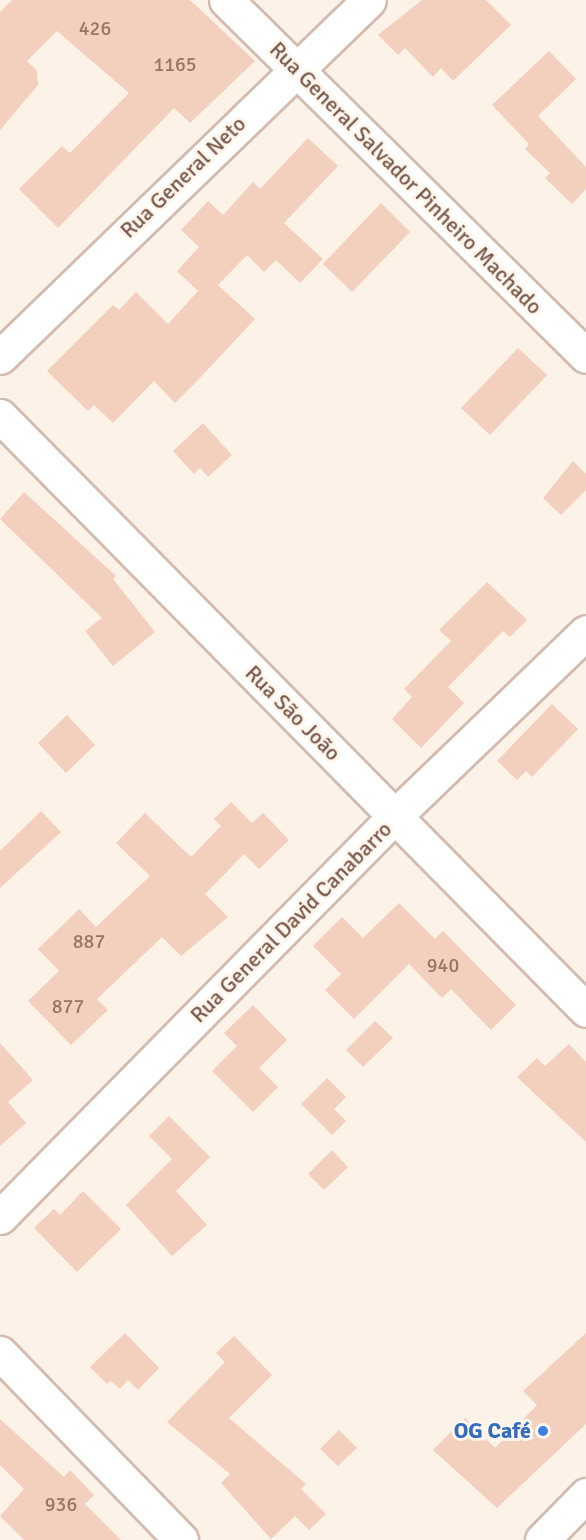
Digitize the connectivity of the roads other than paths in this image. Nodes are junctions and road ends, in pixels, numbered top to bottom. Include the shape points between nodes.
1 (226, 0) edge
2 (369, 0) edge
3 (295, 68) junction
4 (586, 356) edge
5 (0, 357) edge
6 (0, 416) edge
7 (586, 633) edge
8 (395, 816) junction
9 (586, 1010) edge
10 (0, 1217) edge
11 (0, 1353) edge
12 (586, 1495) edge
13 (181, 1540) edge
14 (542, 1540) edge

1 - 3 street, Rua General Salvador Pinheiro Machado
2 - 3 street, Rua General Neto
3 - 4 street, Rua General Salvador Pinheiro Machado
3 - 5 street, Rua General Neto
6 - 8 street, Rua São João
7 - 8 street, Rua General David Canabarro
8 - 9 street, Rua São João
8 - 10 street, Rua General David Canabarro
11 - 13 street
12 - 14 street

